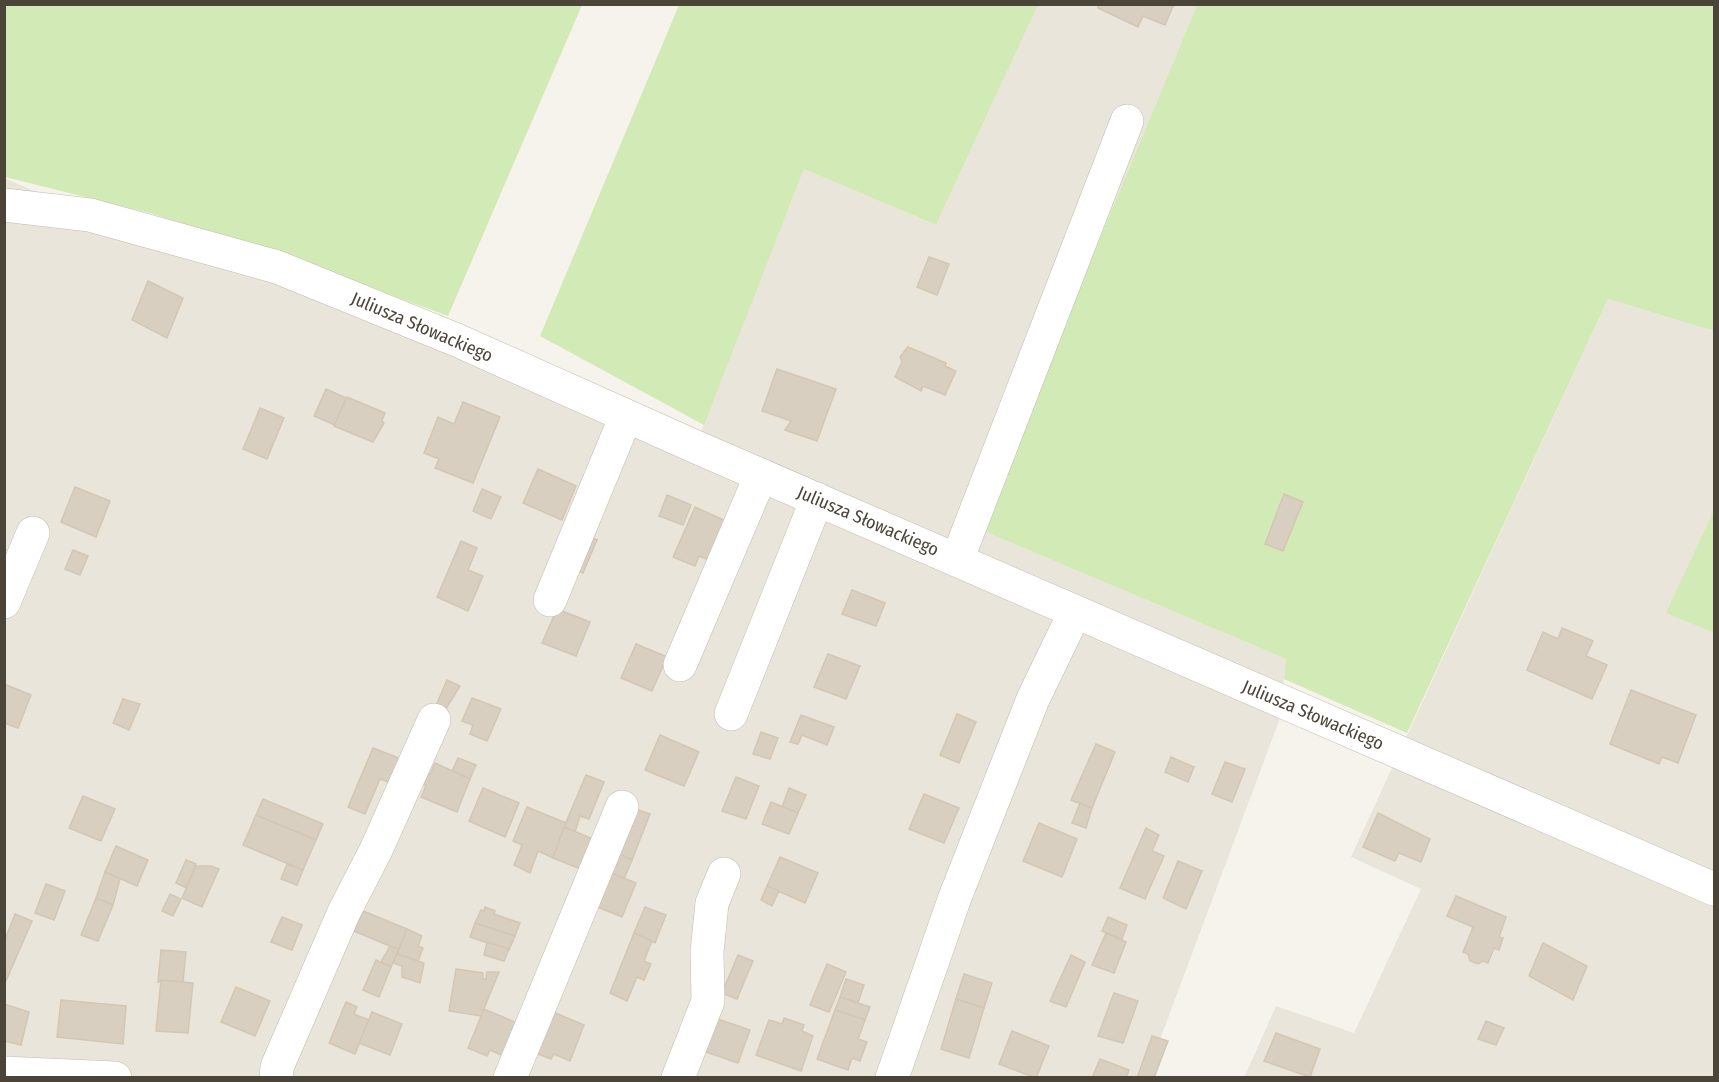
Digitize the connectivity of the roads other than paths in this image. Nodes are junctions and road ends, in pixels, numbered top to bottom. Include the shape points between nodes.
1 (1127, 121) dead end
2 (4, 205) edge
3 (626, 416) junction
4 (761, 475) junction
5 (817, 499) junction
6 (33, 533) dead end
7 (957, 560) junction
8 (550, 600) dead end
9 (4, 602) edge
10 (1075, 612) junction
11 (680, 665) dead end
12 (731, 714) dead end
13 (434, 720) dead end
14 (622, 807) dead end
15 (724, 874) dead end
16 (1714, 889) edge
17 (4, 1073) edge
18 (72, 1077) edge
19 (115, 1077) edge
20 (276, 1077) edge
21 (510, 1077) edge
22 (678, 1077) edge
23 (892, 1077) edge

1 - 7 street
2 - 3 street, Juliusza Słowackiego via 90,215 277,267 459,341
3 - 4 street, Juliusza Słowackiego
3 - 8 street
4 - 5 street, Juliusza Słowackiego
4 - 11 street
5 - 7 street, Juliusza Słowackiego
5 - 12 street
6 - 9 street
7 - 10 street, Juliusza Słowackiego
10 - 16 street, Juliusza Słowackiego
10 - 23 street via 1033,699
13 - 20 street via 344,912 277,1066
14 - 21 street
15 - 22 street via 712,903 708,1001
17 - 18 street
18 - 19 street

